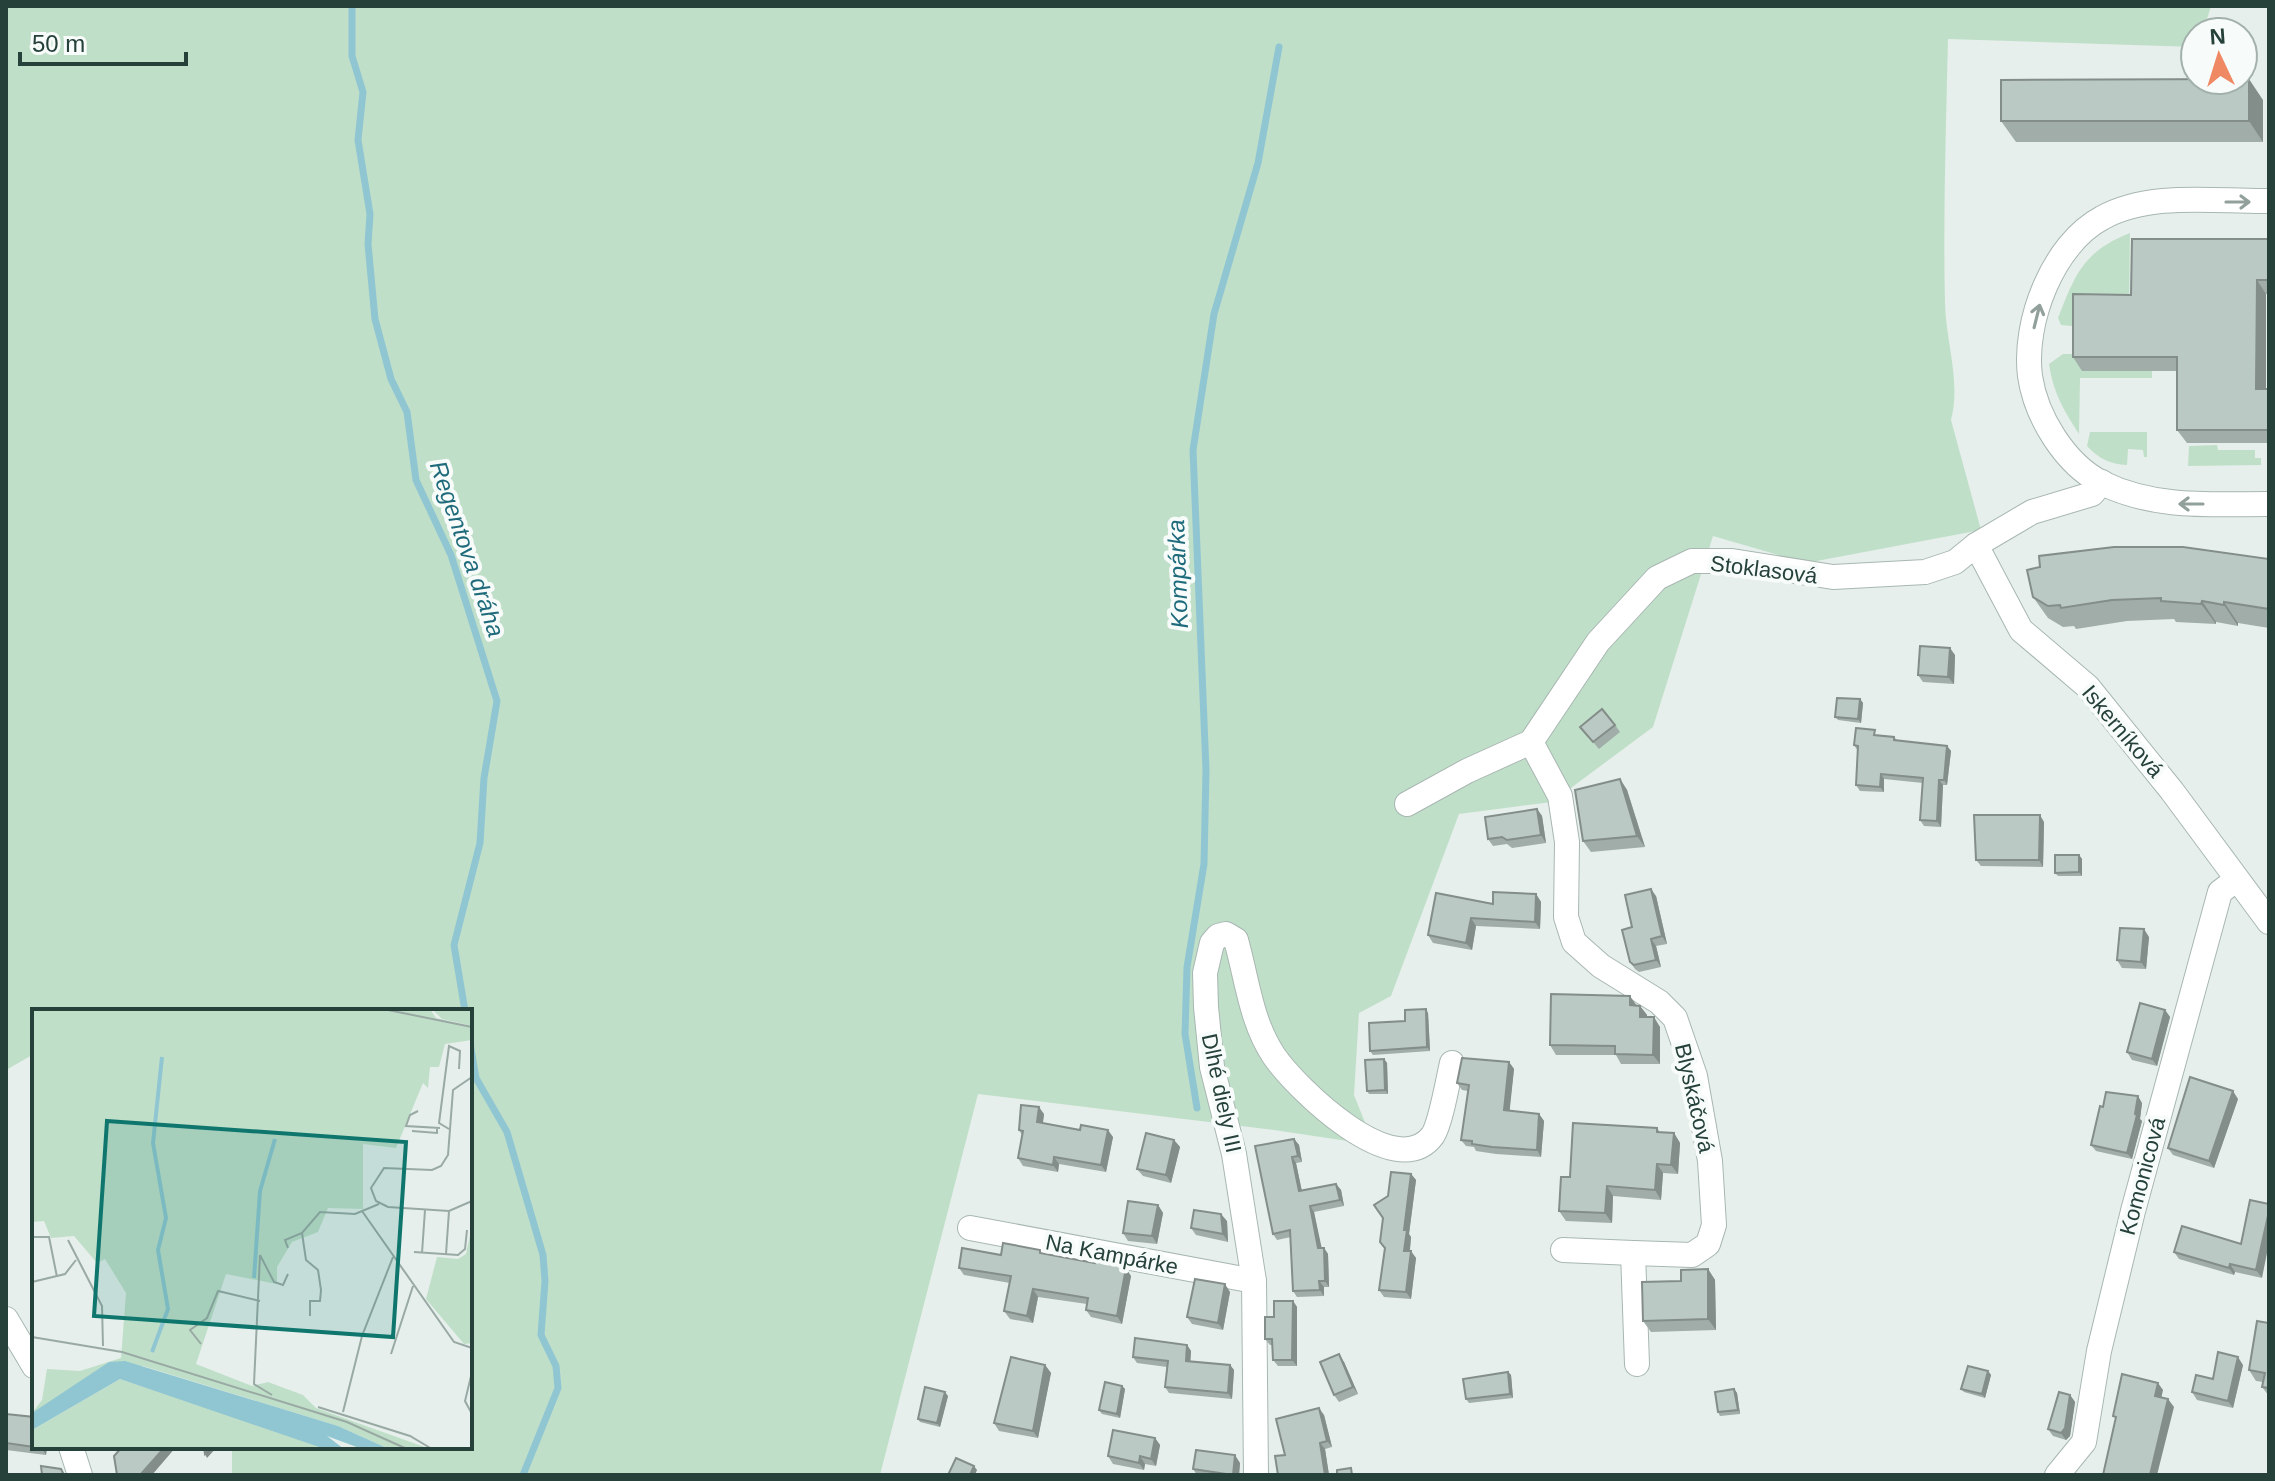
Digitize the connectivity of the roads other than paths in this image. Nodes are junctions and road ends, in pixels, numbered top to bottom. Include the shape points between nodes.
1 (2269, 201) edge
2 (2102, 482) junction
3 (2269, 504) edge
4 (1976, 545) junction
5 (1531, 742) junction
6 (1407, 804) dead end
7 (2236, 880) junction
8 (2269, 922) edge
9 (1452, 1063) dead end
10 (970, 1228) dead end
11 (1563, 1250) dead end
12 (1633, 1253) junction
13 (1254, 1281) junction
14 (6, 1319) edge
15 (32, 1363) edge
16 (1637, 1364) dead end
17 (72, 1449) edge
18 (80, 1475) edge
19 (1256, 1475) edge
20 (2057, 1475) edge

2 -> 1 street via 2064,451 2043,416 2029,365 2039,305 2065,248 2089,225 2142,204
3 -> 2 street via 2170,504
2 - 4 street, Stoklasová via 2092,494 2032,512
4 - 5 street, Stoklasová via 1955,562 1925,572 1833,577 1732,561 1692,561 1657,578 1598,642
4 - 7 street, Iskerníková via 2021,630 2088,687
5 - 6 street
5 - 12 street, Blyskáčová via 1560,796 1567,842 1566,917 1574,942 1675,1018 1695,1076 1710,1161 1714,1225 1708,1244 1692,1255
7 - 8 street, Iskerníková
7 - 20 street, Komonicová via 2220,892 2155,1127 2099,1351 2084,1442
9 - 13 street, Dlhé diely III via 1434,1134 1420,1146 1399,1150 1351,1130 1306,1094 1274,1055 1246,988 1236,940 1218,936 1205,973 1210,1052 1234,1154
10 - 13 street, Na Kampárke
11 - 12 street, Blyskáčová
12 - 16 street
13 - 19 street, Dlhé diely III
14 - 15 street
17 - 18 street

